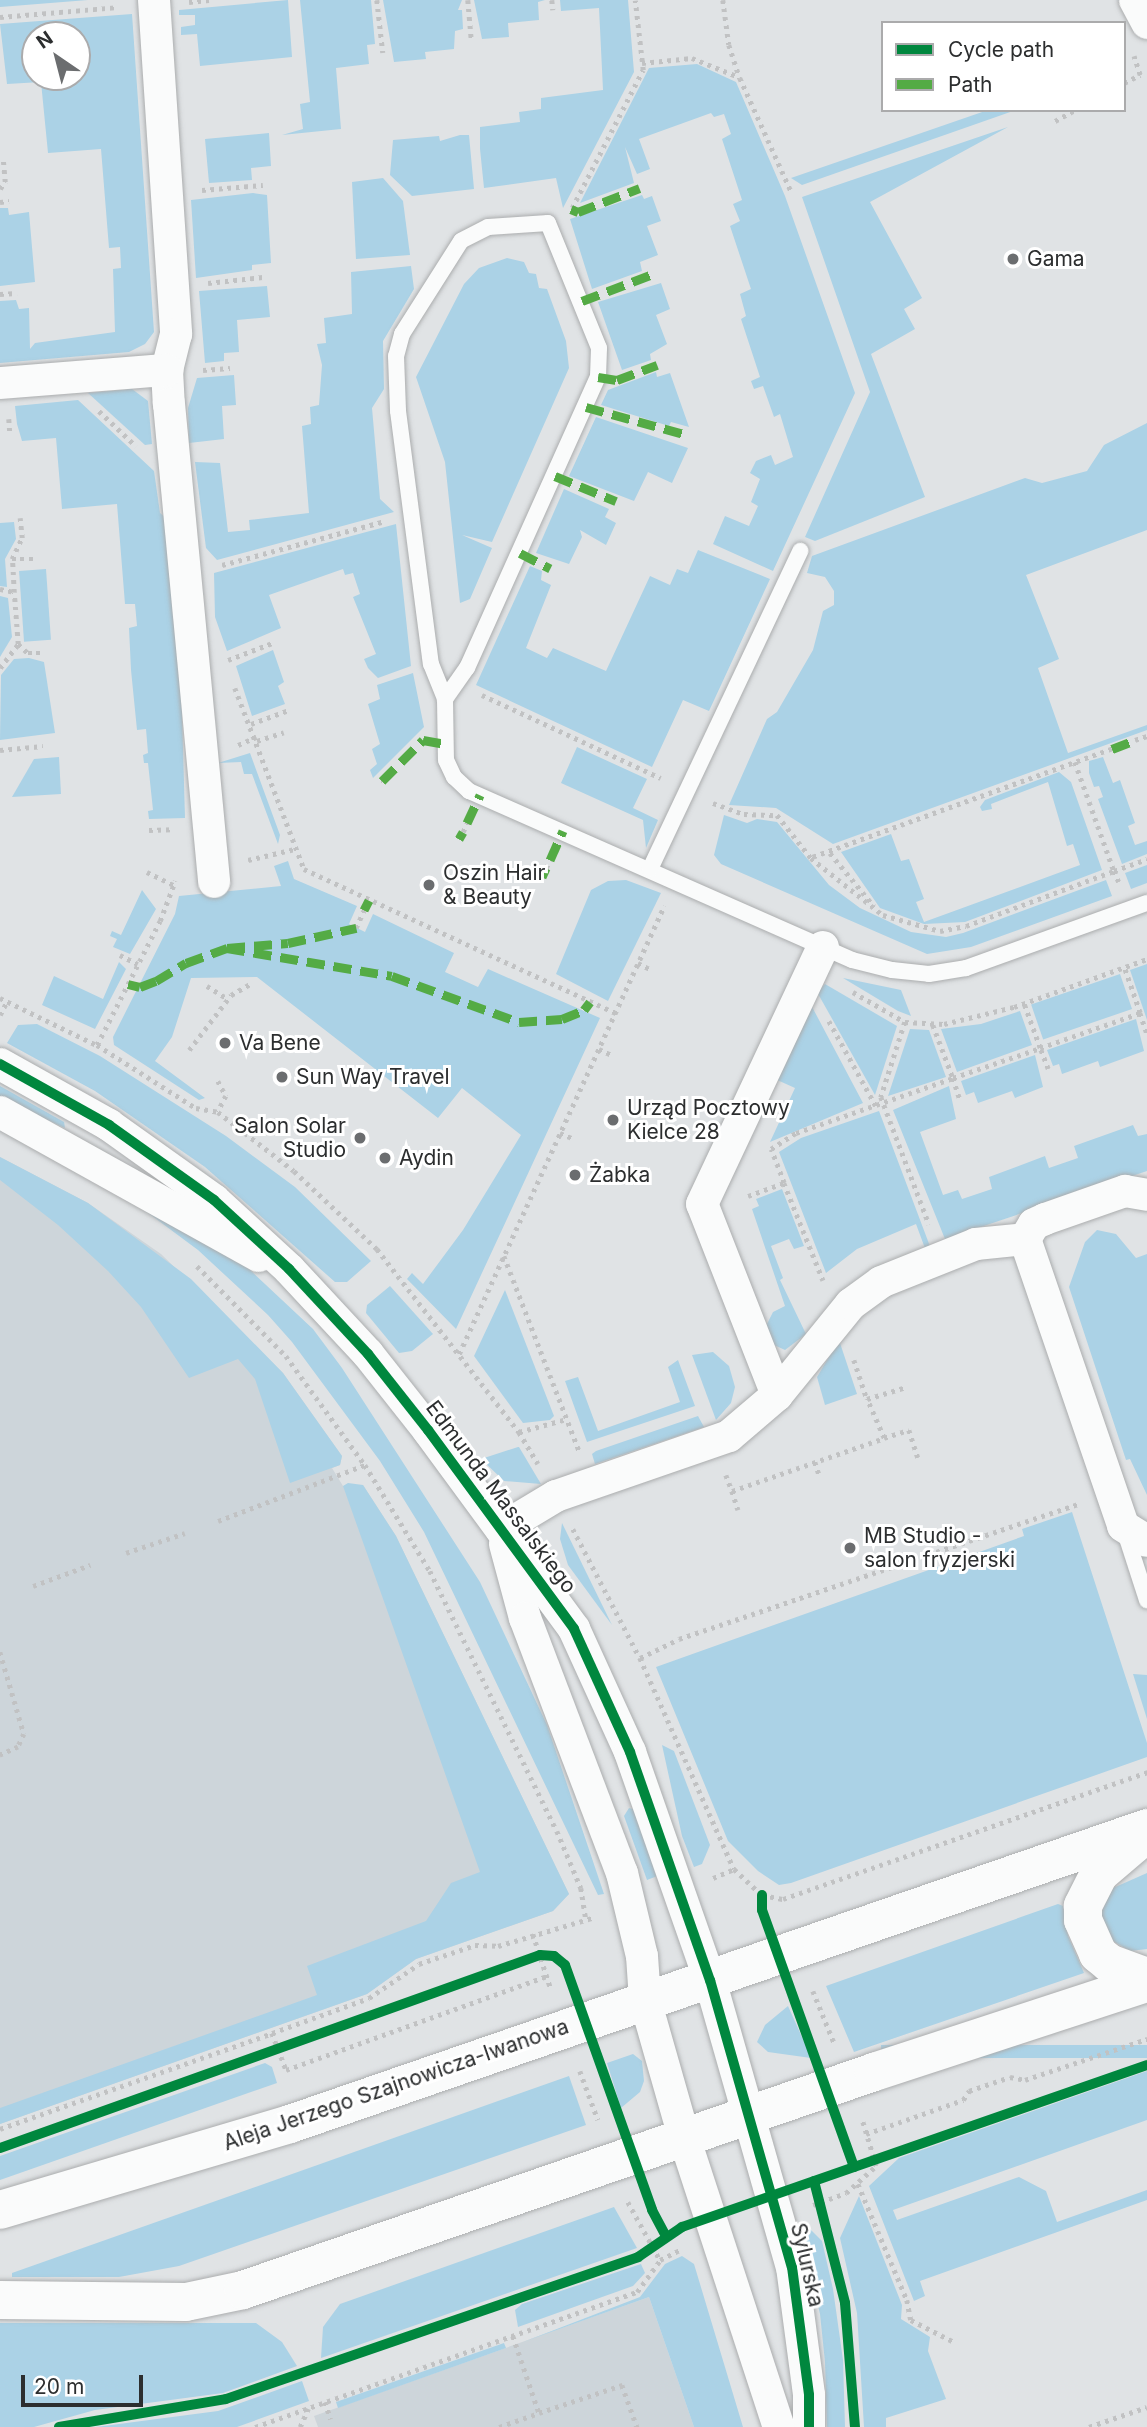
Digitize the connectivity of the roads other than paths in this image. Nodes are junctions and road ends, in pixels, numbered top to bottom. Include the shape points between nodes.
1 (1135, 0) edge
2 (154, 2) edge
3 (1139, 35) edge
4 (167, 370) junction
5 (0, 383) edge
6 (800, 551) dead end
7 (445, 699) junction
8 (650, 869) junction
9 (214, 882) dead end
10 (1147, 902) edge
11 (818, 956) junction
12 (0, 1064) edge
13 (0, 1112) edge
14 (1147, 1195) edge
15 (1025, 1239) junction
16 (289, 1269) junction
17 (777, 1395) junction
18 (500, 1529) junction
19 (1135, 1534) edge
20 (1147, 1600) edge
21 (1147, 1830) edge
22 (1147, 1977) edge
23 (710, 1980) junction
24 (1147, 1983) edge
25 (645, 2000) junction
26 (748, 2114) junction
27 (684, 2137) junction
28 (0, 2210) edge
29 (0, 2301) edge
30 (779, 2427) edge
31 (809, 2427) edge

1 - 3 street
2 - 4 street via 176,334
4 - 5 street
4 - 9 street
6 - 8 lane
7 - 7 lane via 431,664 412,514 396,376 402,334 450,256 470,233 488,227 548,223 599,348 598,377 459,684
7 - 8 lane via 446,760 460,784
8 - 11 lane
10 - 11 lane via 944,972 892,970
11 - 17 street via 702,1204
12 - 16 street, Edmunda Massalskiego via 109,1125 214,1200
13 - 16 street, Edmunda Massalskiego via 248,1252
14 - 15 street via 1125,1191 1045,1219 1034,1224
15 - 17 street via 976,1244 880,1282 851,1304
15 - 19 street via 1112,1493
16 - 18 street, Edmunda Massalskiego via 383,1372
17 - 18 street via 729,1436 556,1496
18 - 23 street, Edmunda Massalskiego via 562,1610 610,1703
18 - 25 street, Edmunda Massalskiego via 525,1618 622,1873 642,1956
19 - 20 lane
21 - 22 main road via 1099,1874 1083,1906 1083,1920 1098,1954
21 - 23 main road, Aleja Jerzego Szajnowicza-Iwanowa
23 - 25 main road, Aleja Jerzego Szajnowicza-Iwanowa
23 - 26 street, Edmunda Massalskiego
24 - 26 main road
25 - 27 street, Edmunda Massalskiego
25 - 28 main road, Aleja Jerzego Szajnowicza-Iwanowa via 290,2124
26 - 27 main road
26 - 31 street, Sylurska via 792,2267
27 - 29 main road via 298,2273 205,2300
27 - 30 street

